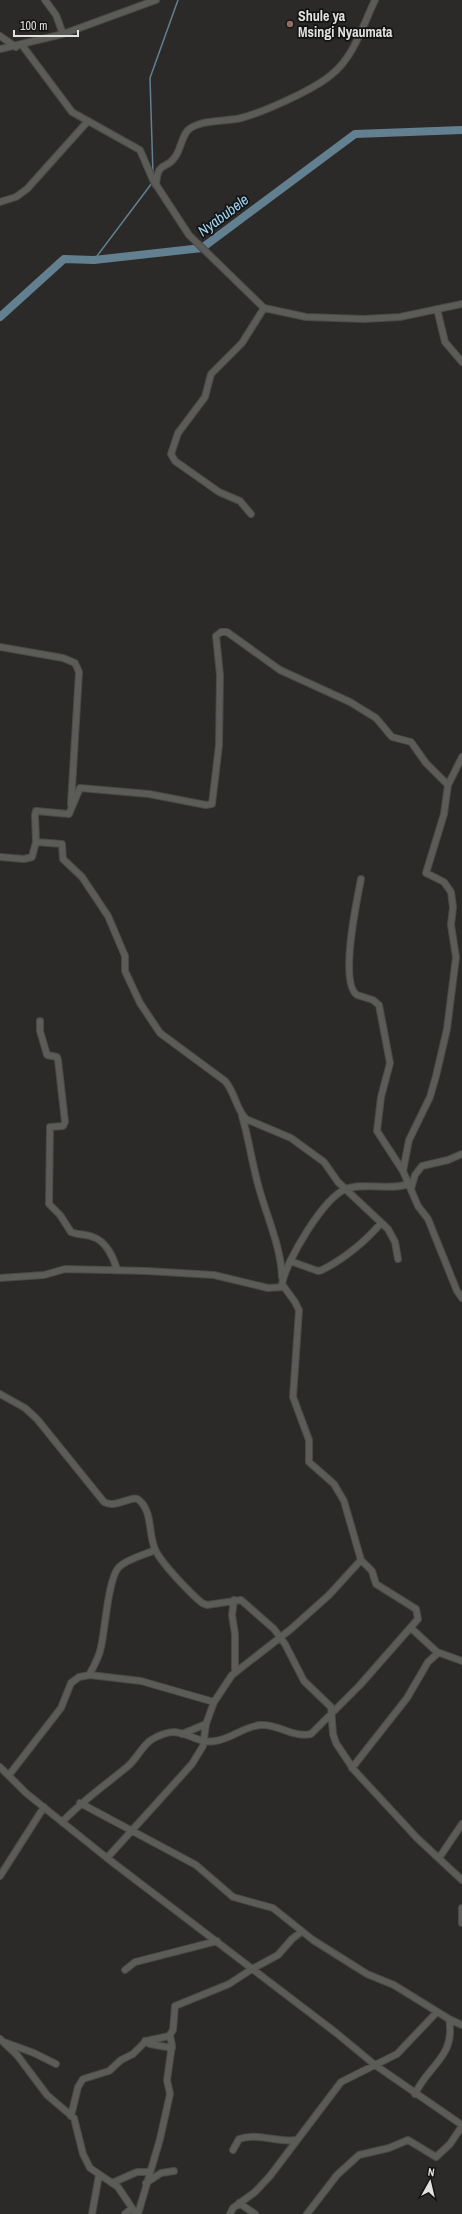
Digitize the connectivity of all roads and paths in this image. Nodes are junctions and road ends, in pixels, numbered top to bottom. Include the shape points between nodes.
1 (45, 0) edge
2 (156, 0) edge
3 (375, 0) edge
4 (62, 34) junction
5 (0, 36) edge
6 (19, 46) junction
7 (0, 49) edge
8 (88, 121) junction
9 (156, 185) junction
10 (0, 202) edge
11 (462, 304) edge
12 (264, 308) junction
13 (437, 309) junction
14 (462, 362) edge
15 (252, 514) dead end
16 (0, 647) edge
17 (462, 757) edge
18 (448, 785) junction
19 (71, 812) junction
20 (36, 842) junction
21 (0, 857) edge
22 (361, 879) dead end
23 (40, 1021) dead end
24 (242, 1114) junction
25 (462, 1154) edge
26 (403, 1171) junction
27 (410, 1187) junction
28 (346, 1188) junction
29 (382, 1223) junction
30 (398, 1259) dead end
31 (290, 1261) junction
32 (117, 1270) junction
33 (0, 1278) edge
34 (282, 1284) junction
35 (462, 1298) edge
36 (0, 1394) edge
37 (155, 1550) junction
38 (361, 1560) junction
39 (234, 1600) junction
40 (411, 1628) junction
41 (281, 1638) junction
42 (438, 1653) junction
43 (462, 1661) edge
44 (235, 1672) junction
45 (89, 1675) junction
46 (214, 1702) junction
47 (333, 1711) junction
48 (206, 1724) junction
49 (182, 1734) junction
50 (204, 1742) junction
51 (352, 1768) junction
52 (1, 1770) edge
53 (9, 1775) junction
54 (80, 1804) junction
55 (44, 1808) junction
56 (62, 1822) junction
57 (462, 1824) edge
58 (132, 1830) junction
59 (107, 1858) junction
60 (439, 1858) junction
61 (0, 1876) edge
62 (462, 1880) edge
63 (462, 1908) edge
64 (462, 1923) edge
65 (301, 1932) junction
66 (217, 1941) junction
67 (252, 1968) junction
68 (125, 1970) dead end
69 (437, 2012) junction
70 (449, 2019) junction
71 (462, 2025) edge
72 (170, 2036) junction
73 (1, 2040) edge
74 (145, 2041) junction
75 (172, 2048) junction
76 (56, 2064) dead end
77 (375, 2065) junction
78 (415, 2094) junction
79 (72, 2116) junction
80 (462, 2125) edge
81 (296, 2140) junction
82 (233, 2150) dead end
83 (174, 2171) dead end
84 (149, 2172) junction
85 (99, 2175) junction
86 (112, 2183) junction
87 (146, 2183) junction
88 (239, 2203) junction
89 (135, 2212) edge
90 (92, 2214) edge
91 (125, 2214) edge
92 (230, 2214) edge
93 (255, 2214) edge
94 (307, 2214) edge

1 - 4 street via 56,15
2 - 4 street
3 - 9 street via 352,50 337,71 305,91 242,118 193,127 183,137 175,157 158,171
4 - 6 street
5 - 6 street
6 - 7 street
6 - 8 street via 67,106 76,115
8 - 9 street via 140,150
8 - 10 street via 27,189 16,197
9 - 12 street via 189,235
11 - 13 street
12 - 13 street via 327,319 400,317
12 - 15 street via 242,343 211,374 205,397 178,433 171,454 174,461 219,492 240,501
13 - 14 street via 446,342
16 - 19 street via 63,658 75,664 80,672
17 - 18 street
18 - 19 street via 426,763 411,742 392,737 376,718 350,702 280,670 224,631 216,636 220,675 219,745 212,804 149,794 83,788 78,789
18 - 26 street via 444,814 426,873 444,882 453,897 451,925 456,953 453,980 435,1082 409,1140
19 - 20 street via 66,815 36,811
20 - 21 street via 33,854 29,858
20 - 24 street via 62,844 63,859 82,877 111,922 125,956 125,971 151,1020 169,1042 225,1081 231,1088
22 - 26 street via 350,952 351,986 354,993 375,1001 381,1010 390,1063 381,1097 377,1131
23 - 32 street via 46,1052 49,1056 56,1056 58,1060 65,1122 63,1126 50,1128 49,1204 71,1232 95,1237 100,1241 114,1258
24 - 28 street via 253,1123 279,1131 291,1138 324,1162 333,1176
24 - 34 street via 255,1175 280,1256
25 - 27 street via 422,1166
26 - 27 street
27 - 28 street
27 - 35 street via 418,1206 428,1218
28 - 29 street
28 - 31 street via 331,1199 302,1237
29 - 30 street via 393,1238
29 - 31 street via 368,1237 322,1270 318,1271
31 - 34 street
32 - 33 street via 66,1269 44,1275
32 - 34 street via 214,1275 268,1288
34 - 38 street via 299,1310 293,1397 309,1440 308,1460 334,1484 344,1501
36 - 37 street via 25,1408 37,1419 104,1502 112,1504 134,1498 139,1500 147,1511
37 - 39 street via 202,1603
37 - 45 street via 124,1563 116,1570 105,1613 101,1648 97,1663
38 - 40 street via 372,1571 376,1584 416,1609 418,1619
38 - 41 street via 329,1595
39 - 41 street via 245,1602
39 - 44 street via 232,1614
40 - 42 street
40 - 47 street via 353,1693
41 - 44 street
41 - 47 street via 304,1681
42 - 43 street
42 - 51 street via 428,1662 407,1698
44 - 46 street
45 - 46 street via 141,1681
45 - 53 street via 79,1677 71,1683 61,1708
46 - 48 street
47 - 50 street via 311,1734 300,1736 273,1726 261,1725 238,1731 216,1741
47 - 51 street via 333,1734 336,1743
48 - 49 street
48 - 50 street
49 - 50 street
49 - 54 street via 173,1732 152,1740 128,1766
50 - 58 street via 192,1764
51 - 60 street via 416,1838
52 - 53 street
53 - 55 street
54 - 56 street
54 - 58 street
55 - 56 street
55 - 61 street
56 - 59 street
57 - 60 street
58 - 59 street
58 - 65 street via 196,1865 232,1897 273,1908
59 - 66 street
60 - 62 street
63 - 64 street
65 - 67 street via 292,1938 278,1955
65 - 69 street via 366,1974 394,1985
66 - 67 street
66 - 68 street via 135,1962
67 - 72 street via 230,1984 175,2006
67 - 77 street
69 - 70 street
69 - 77 street via 397,2054
70 - 71 street
70 - 78 street via 448,2044 436,2066 424,2078
72 - 74 street
72 - 75 street
73 - 76 street
73 - 79 street via 17,2055 47,2095
74 - 75 street
74 - 79 street via 133,2054 121,2060 109,2071 83,2078 78,2087
75 - 84 street via 168,2075 170,2094
77 - 78 street
77 - 81 street via 341,2082
78 - 80 street
79 - 85 street via 86,2162
80 - 94 street via 450,2144 437,2157 408,2140 389,2148 359,2155 337,2176
81 - 82 street via 281,2142 259,2135 240,2139
81 - 88 street via 270,2176 255,2192
83 - 87 street via 161,2173
84 - 86 street via 137,2172
84 - 87 street
85 - 86 street
85 - 90 street
86 - 89 street via 118,2187
87 - 89 street
88 - 92 street
88 - 93 street
89 - 91 street

